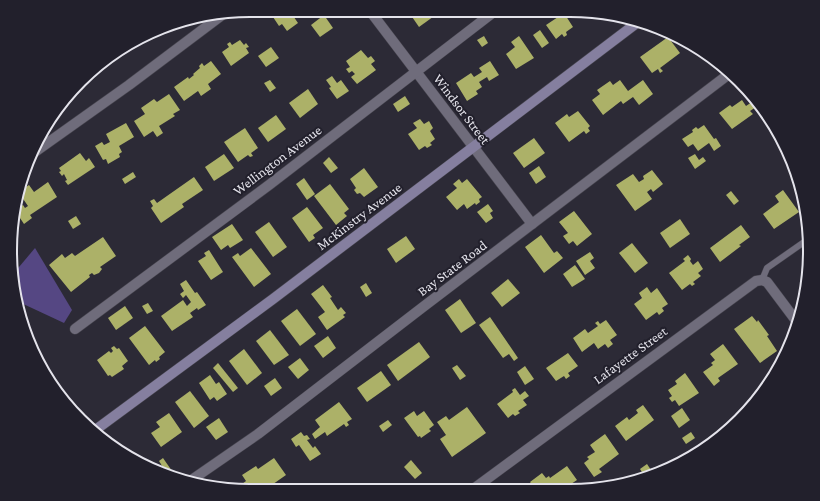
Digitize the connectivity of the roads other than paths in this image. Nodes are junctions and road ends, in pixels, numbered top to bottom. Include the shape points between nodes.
1 (375, 17) edge
2 (487, 17) edge
3 (216, 20) edge
4 (633, 26) edge
5 (417, 72) junction
6 (725, 77) edge
7 (473, 147) junction
8 (41, 148) edge
9 (532, 224) junction
10 (803, 242) edge
11 (762, 280) junction
12 (793, 317) edge
13 (75, 330) dead end
14 (99, 428) edge
15 (195, 477) edge
16 (480, 484) edge

1 - 5 street, Windsor Street
2 - 5 street, Wellington Avenue
3 - 8 street
4 - 7 street, McKinstry Avenue
5 - 7 street, Windsor Street
5 - 13 street, Wellington Avenue
6 - 9 street, Bay State Road
7 - 9 street, Windsor Street
7 - 14 street, McKinstry Avenue
9 - 15 street, Bay State Road via 258,434
10 - 11 lane via 768,268
11 - 12 street via 770,285
11 - 16 street, Lafayette Street via 746,288

